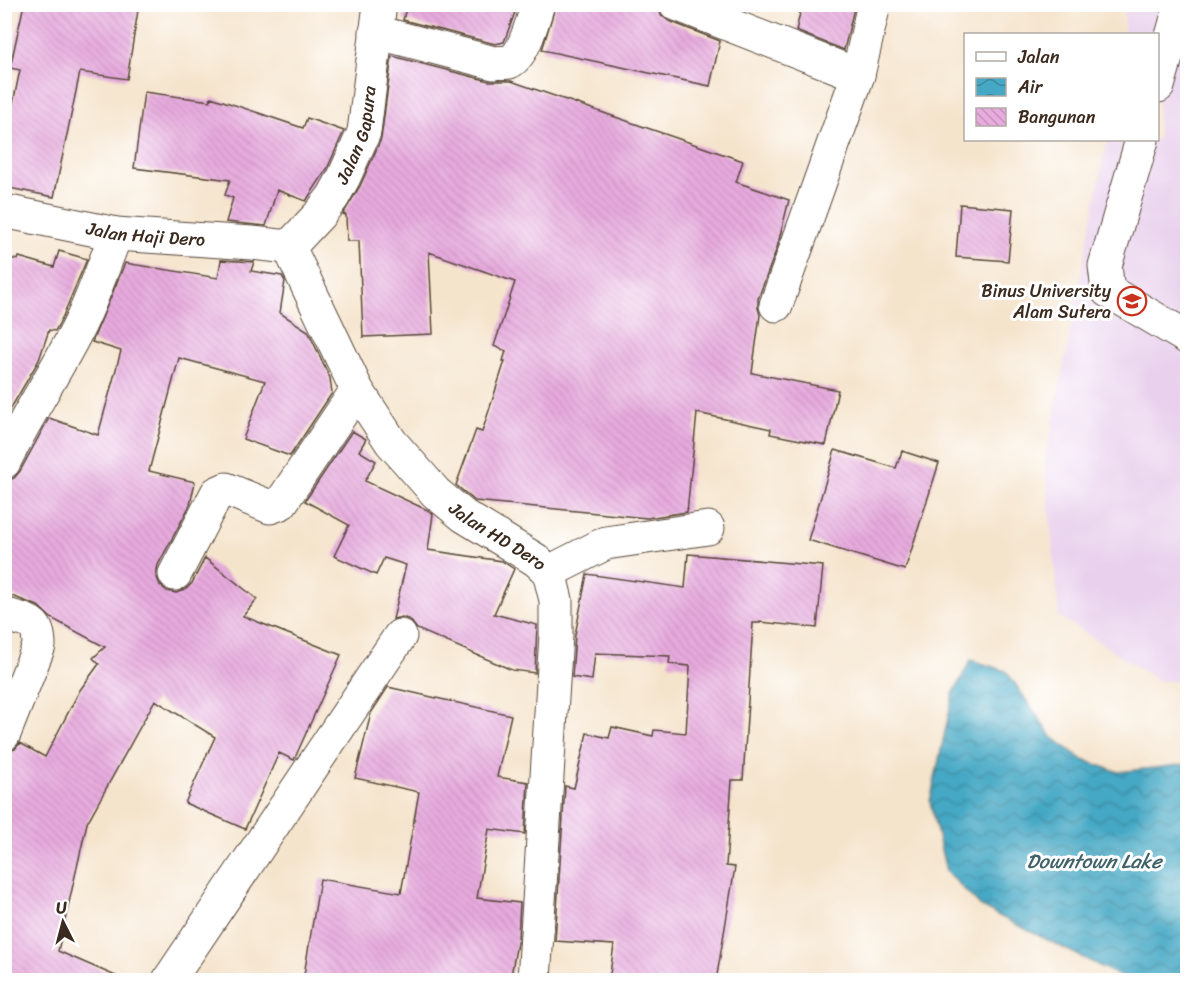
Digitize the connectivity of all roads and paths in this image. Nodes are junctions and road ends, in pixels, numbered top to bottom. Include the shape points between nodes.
1 (538, 4) edge
2 (676, 4) edge
3 (874, 4) edge
4 (1181, 4) edge
5 (378, 18) edge
6 (858, 75) junction
7 (1159, 82) edge
8 (1142, 141) edge
9 (4, 211) edge
10 (116, 234) junction
11 (289, 247) junction
12 (776, 305) dead end
13 (1188, 338) edge
14 (357, 390) junction
15 (4, 462) edge
16 (708, 528) dead end
17 (549, 572) junction
18 (175, 574) dead end
19 (4, 614) edge
20 (400, 636) dead end
21 (4, 734) edge
22 (169, 981) edge
23 (534, 981) edge

1 - 5 street via 519,54 510,62 494,63
2 - 6 street
3 - 6 street
4 - 7 street
5 - 11 street, Jalan Gapura via 364,132 333,197
6 - 12 street
8 - 13 street via 1105,266 1108,291
9 - 10 street, Jalan Haji Dero
10 - 11 street, Jalan Haji Dero
10 - 15 street via 81,323
11 - 14 street, Jalan HD Dero
14 - 17 street, Jalan HD Dero via 391,442 436,493
14 - 18 street via 281,503 270,507 226,489 217,493
16 - 17 street via 606,543
17 - 23 street, Jalan HD Dero via 556,600 556,635
19 - 21 street via 33,624 39,632 39,646
20 - 22 street

